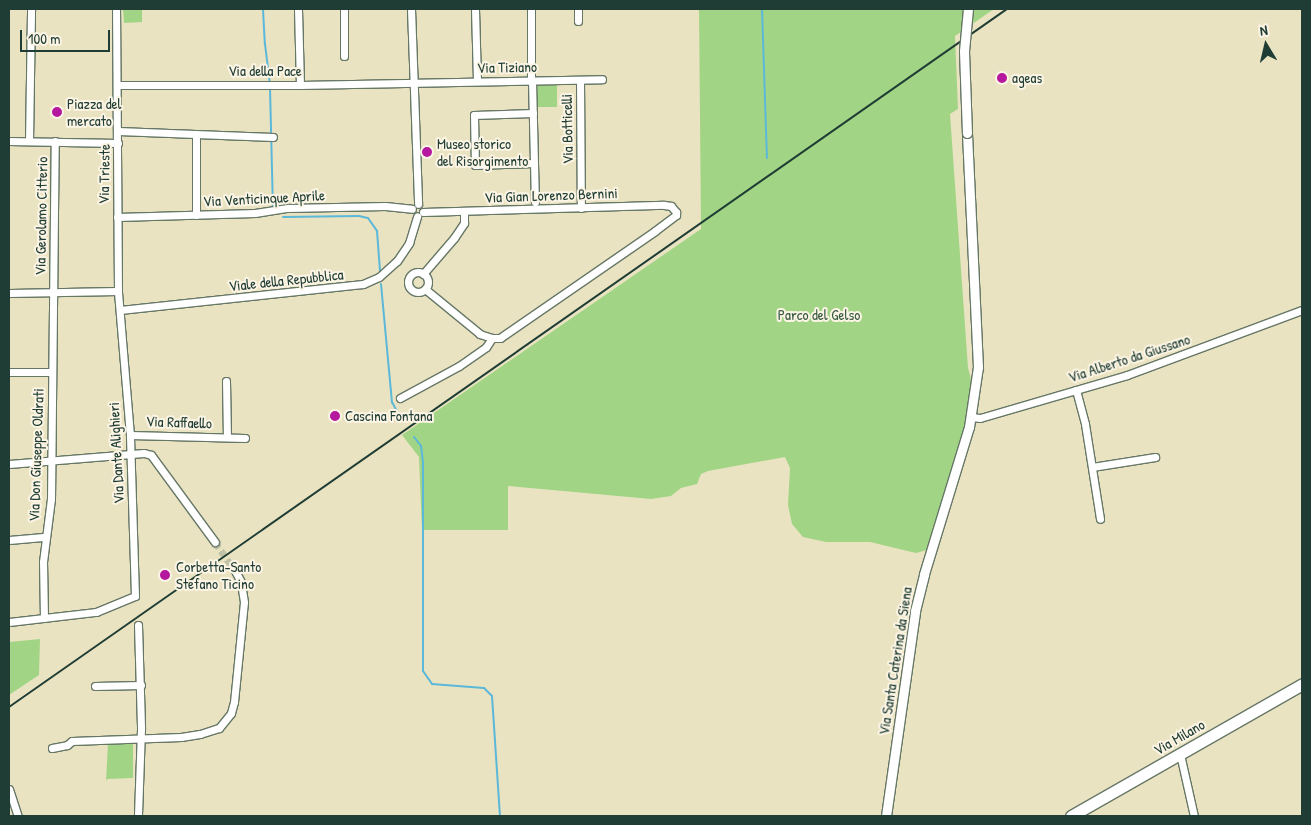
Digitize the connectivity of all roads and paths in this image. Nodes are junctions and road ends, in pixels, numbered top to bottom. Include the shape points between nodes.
1 (31, 9) edge
2 (116, 9) edge
3 (298, 9) edge
4 (344, 9) edge
5 (411, 9) edge
6 (475, 9) edge
7 (531, 9) edge
8 (578, 9) edge
9 (968, 9) edge
10 (578, 21) dead end
11 (344, 56) dead end
12 (602, 79) dead end
13 (580, 80) junction
14 (476, 81) junction
15 (532, 81) junction
16 (413, 82) junction
17 (118, 85) junction
18 (300, 85) junction
19 (533, 113) junction
20 (118, 131) junction
21 (196, 134) junction
22 (271, 136) dead end
23 (9, 141) edge
24 (29, 141) junction
25 (55, 141) junction
26 (118, 143) junction
27 (534, 163) junction
28 (535, 202) dead end
29 (415, 206) junction
30 (582, 208) junction
31 (464, 211) junction
32 (420, 214) junction
33 (196, 215) junction
34 (117, 216) junction
35 (423, 274) junction
36 (425, 289) junction
37 (118, 291) junction
38 (53, 292) junction
39 (9, 293) edge
40 (120, 310) junction
41 (1302, 310) edge
42 (492, 338) junction
43 (9, 372) edge
44 (52, 372) junction
45 (226, 381) dead end
46 (1076, 390) junction
47 (400, 398) dead end
48 (970, 422) junction
49 (130, 435) junction
50 (227, 437) junction
51 (245, 438) dead end
52 (130, 454) junction
53 (1155, 457) dead end
54 (51, 461) junction
55 (9, 464) edge
56 (1092, 467) junction
57 (1100, 519) dead end
58 (46, 538) junction
59 (9, 540) edge
60 (215, 542) tunnel mouth
61 (234, 569) tunnel mouth
62 (44, 618) junction
63 (9, 622) edge
64 (138, 625) dead end
65 (141, 681) junction
66 (1302, 684) edge
67 (95, 686) dead end
68 (141, 737) junction
69 (52, 748) dead end
70 (1180, 754) junction
71 (9, 789) edge
72 (18, 816) edge
73 (138, 816) edge
74 (886, 816) edge
75 (1071, 816) edge
76 (1194, 816) edge

1 - 24 street
2 - 17 street, Via Trieste
3 - 18 street
4 - 11 street
5 - 16 street
6 - 14 street
7 - 15 street
8 - 10 street
9 - 48 street, Via Santa Caterina da Siena, bridge via 964,51 979,357
12 - 13 street, Via Tiziano
13 - 15 street, Via Tiziano
13 - 30 street, Via Botticelli
14 - 15 street, Via Tiziano
14 - 16 street, Via Tiziano
15 - 19 street
16 - 18 street, Via della Pace
16 - 29 street
17 - 18 street, Via della Pace
17 - 20 street, Via Trieste
19 - 27 street
19 - 27 street via 474,116 474,165
20 - 21 street
20 - 26 street, Via Trieste
21 - 22 street
21 - 33 street
23 - 24 street
24 - 25 street
25 - 26 street
25 - 38 street, Via Gerolamo Citterio
26 - 34 street, Via Trieste
27 - 28 street
29 - 32 street via 412,213
29 - 33 street, Via Venticinque Aprile via 288,208 270,212
30 - 31 street, Via Gian Lorenzo Bernini
30 - 42 street, Via Gian Lorenzo Bernini via 664,205 671,206 676,215 500,338
31 - 32 street, Via Gian Lorenzo Bernini
31 - 35 street via 464,223
32 - 40 street, Viale della Repubblica via 397,261 363,284
33 - 34 street, Via Venticinque Aprile
34 - 37 street, Via Trieste
35 - 36 street via 428,281
35 - 36 street via 413,273 408,278 408,286 416,292
36 - 42 street via 480,334
37 - 38 street
37 - 40 street, Via Trieste
38 - 39 street
38 - 44 street, Via Don Giuseppe Oldrati
40 - 49 street, Via Dante Alighieri
41 - 46 street, Via Alberto da Giussano via 1127,375
42 - 47 street via 486,347 459,366
43 - 44 street
44 - 54 street, Via Don Giuseppe Oldrati
45 - 50 street, Via Raffaello
46 - 48 street, Via Alberto da Giussano
46 - 56 street via 1086,424
48 - 74 street, Via Santa Caterina da Siena via 915,611
49 - 50 street, Via Raffaello
49 - 52 street, Via Dante Alighieri
50 - 51 street, Via Raffaello
52 - 54 street
52 - 60 street via 144,453 155,458
52 - 62 street, Via Dante Alighieri via 135,596 96,612
53 - 56 street
54 - 55 street
54 - 58 street, Via Don Giuseppe Oldrati via 51,500
56 - 57 street
58 - 59 street
58 - 62 street, Via Don Giuseppe Oldrati
61 - 68 street via 242,582 244,602 231,714 219,728 209,732 181,737
62 - 63 street
64 - 65 street
65 - 67 street
65 - 68 street
66 - 70 main road, Via Milano
68 - 69 street via 72,741
68 - 73 street
70 - 75 main road, Via Milano
70 - 76 street
71 - 72 street

